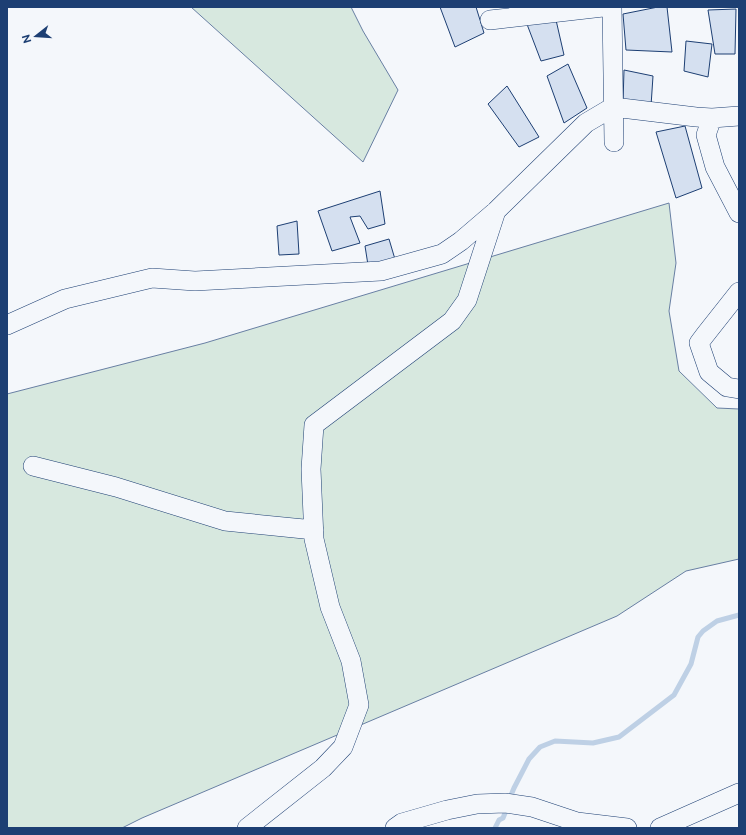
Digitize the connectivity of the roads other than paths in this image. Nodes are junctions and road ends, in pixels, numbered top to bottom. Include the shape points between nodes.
1 (603, 7) edge
2 (612, 7) edge
3 (490, 20) dead end
4 (613, 107) junction
5 (739, 116) edge
6 (712, 118) junction
7 (614, 142) dead end
8 (496, 211) junction
9 (739, 213) edge
10 (739, 292) edge
11 (7, 324) edge
12 (739, 389) edge
13 (33, 466) dead end
14 (314, 530) junction
15 (739, 793) edge
16 (247, 828) edge
17 (395, 828) edge
18 (627, 828) edge
19 (660, 828) edge

1 - 3 street
2 - 4 street
4 - 6 street
4 - 7 street
4 - 8 street via 586,123
5 - 6 street
6 - 9 street via 706,135 715,167
8 - 11 street via 442,254 381,271 195,280 152,278 65,299
8 - 14 street via 467,300 452,321 314,426 311,469
10 - 12 street via 699,343 709,372 727,387
13 - 14 street via 116,487 225,521
14 - 16 street via 330,607 351,661 359,705 343,747 323,768
15 - 19 street
17 - 18 street via 402,823 447,810 477,804 505,804 532,807 576,822

